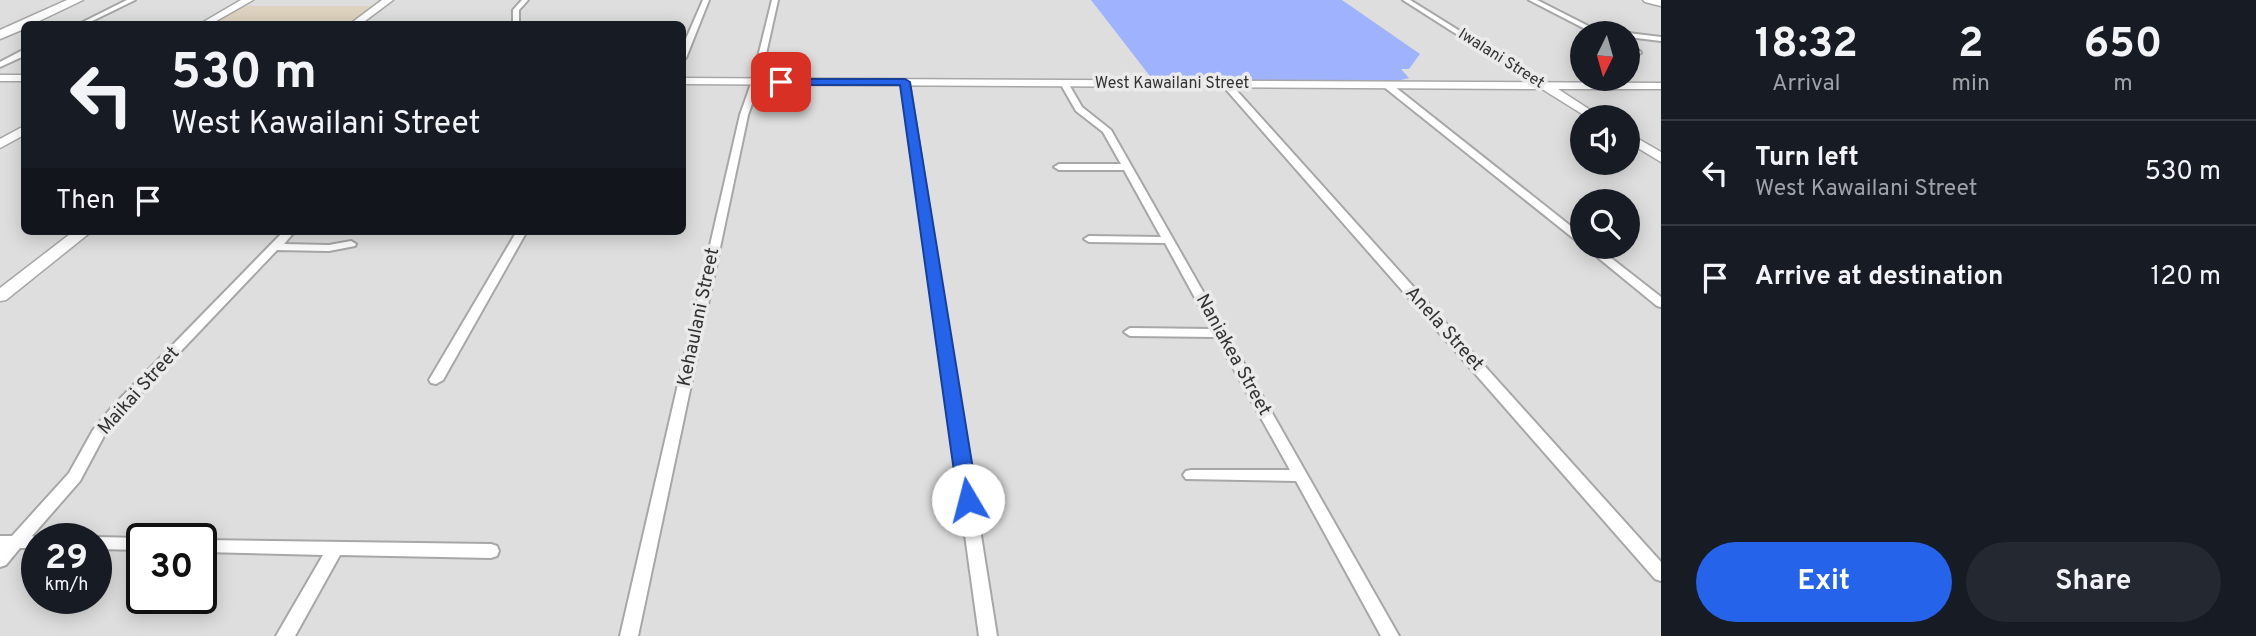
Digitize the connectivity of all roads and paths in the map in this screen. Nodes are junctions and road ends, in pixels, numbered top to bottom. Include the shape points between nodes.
1 (64, 0) edge
2 (77, 0) edge
3 (132, 0) edge
4 (248, 0) edge
5 (387, 0) edge
6 (525, 0) edge
7 (706, 0) edge
8 (775, 0) edge
9 (1406, 0) edge
10 (1532, 0) edge
11 (1648, 0) edge
12 (1661, 3) edge
13 (31, 21) edge
14 (88, 21) edge
15 (210, 21) edge
16 (359, 21) edge
17 (516, 21) edge
18 (1574, 21) edge
19 (21, 25) edge
20 (0, 28) edge
21 (0, 35) edge
22 (1640, 36) edge
23 (1661, 39) edge
24 (686, 48) edge
25 (21, 54) edge
26 (0, 65) edge
27 (0, 78) edge
28 (21, 78) edge
29 (686, 81) edge
30 (757, 81) junction
31 (905, 82) junction
32 (1064, 83) junction
33 (1226, 84) junction
34 (1387, 85) junction
35 (1544, 86) junction
36 (1661, 86) edge
37 (1575, 105) edge
38 (21, 132) edge
39 (0, 144) edge
40 (1640, 145) edge
41 (1661, 158) edge
42 (1059, 167) dead end
43 (1128, 167) junction
44 (1570, 230) edge
45 (80, 235) edge
46 (286, 235) edge
47 (520, 235) edge
48 (1089, 239) dead end
49 (1169, 240) junction
50 (351, 244) dead end
51 (273, 247) junction
52 (1605, 259) edge
53 (0, 296) edge
54 (1661, 303) edge
55 (1130, 332) dead end
56 (1221, 333) junction
57 (436, 380) dead end
58 (1191, 475) dead end
59 (1301, 476) junction
60 (8, 542) edge
61 (217, 546) edge
62 (335, 549) junction
63 (491, 551) dead end
64 (0, 560) edge
65 (1661, 574) edge
66 (285, 636) edge
67 (629, 636) edge
68 (988, 636) edge
69 (1390, 636) edge

1 - 20 highway
2 - 13 highway
3 - 14 street
4 - 15 street
5 - 16 street
6 - 17 street via 516,10
7 - 24 street
8 - 30 street, Kehaulani Street
9 - 35 street, Iwalani Street
10 - 18 street
11 - 12 street
19 - 21 highway
22 - 23 street
25 - 26 street
27 - 28 street
29 - 30 street, West Kawailani Street
30 - 31 street, West Kawailani Street
30 - 67 street, Kehaulani Street via 744,115
31 - 32 street, West Kawailani Street
31 - 68 street
32 - 33 street, West Kawailani Street
32 - 43 street, Naniakea Street via 1079,109 1107,130
33 - 34 street, West Kawailani Street
33 - 65 street, Anela Street
34 - 35 street, West Kawailani Street
34 - 44 street
35 - 36 street, West Kawailani Street
35 - 37 street, Iwalani Street
38 - 39 street
40 - 41 street
42 - 43 street
43 - 49 street, Naniakea Street
45 - 53 street
46 - 51 street, Maikai Street
47 - 57 street
48 - 49 street
49 - 56 street, Naniakea Street
50 - 51 street
51 - 60 street, Maikai Street via 110,417 75,477
52 - 54 street
55 - 56 street
56 - 59 street, Naniakea Street
58 - 59 street
59 - 69 street, Naniakea Street
60 - 64 street, Maikai Street
61 - 62 street
62 - 63 street
62 - 66 street

